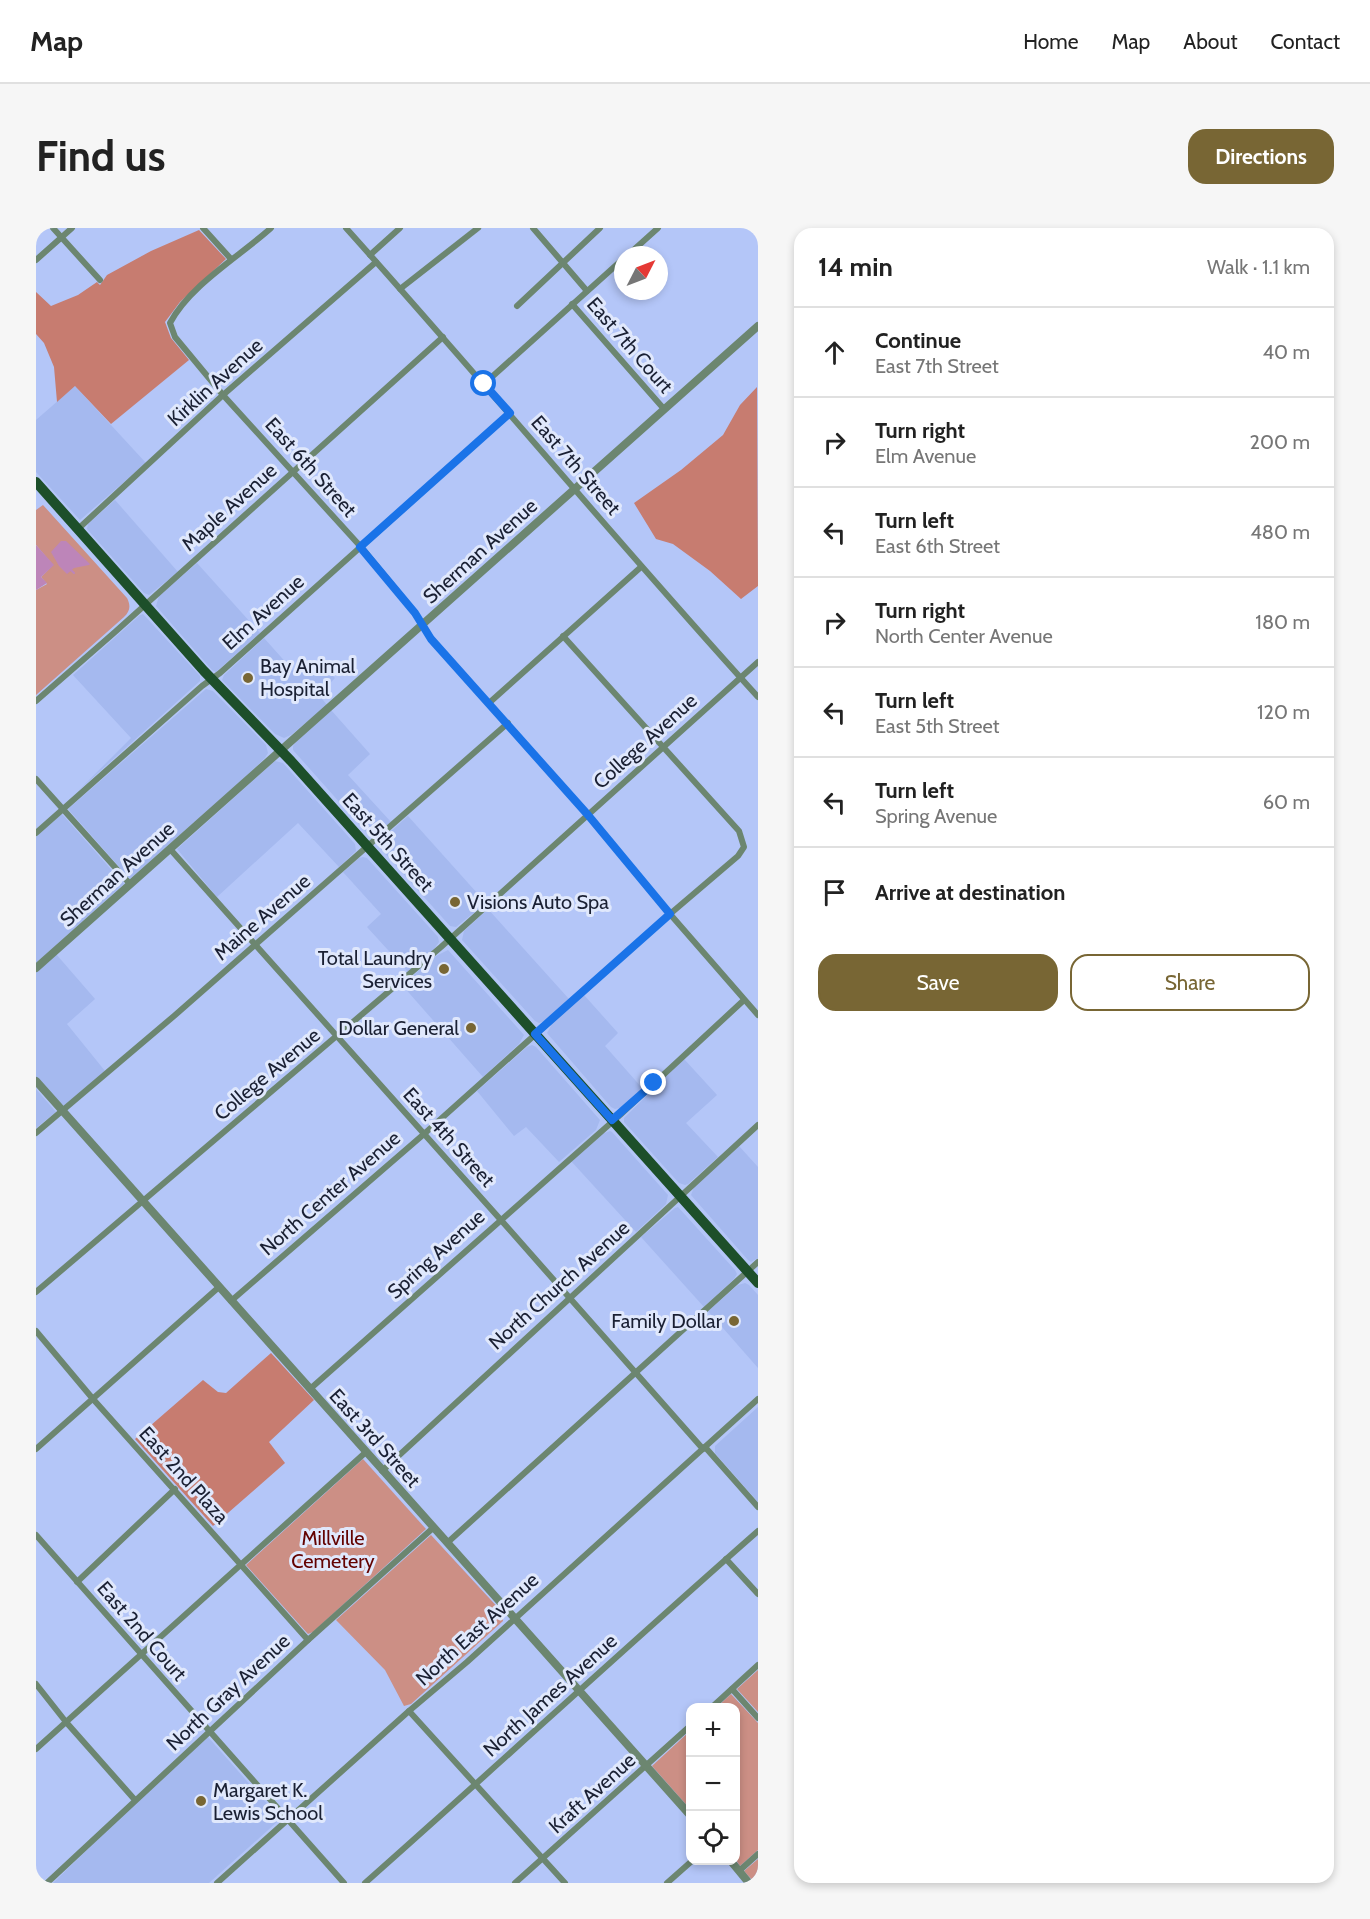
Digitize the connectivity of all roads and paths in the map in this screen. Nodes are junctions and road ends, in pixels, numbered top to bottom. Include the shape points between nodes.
1 (53, 228) edge
2 (72, 228) edge
3 (203, 228) edge
4 (271, 228) edge
5 (346, 228) edge
6 (400, 228) edge
7 (478, 228) edge
8 (533, 228) edge
9 (600, 228) edge
10 (658, 228) edge
11 (62, 237) junction
12 (637, 246) edge
13 (370, 255) junction
14 (231, 259) junction
15 (36, 260) edge
16 (376, 262) junction
17 (564, 263) junction
18 (614, 267) edge
19 (100, 280) dead end
20 (400, 289) junction
21 (587, 291) junction
22 (572, 304) junction
23 (516, 306) dead end
24 (758, 326) edge
25 (443, 337) junction
26 (484, 384) junction
27 (223, 395) junction
28 (664, 409) junction
29 (510, 413) junction
30 (292, 472) junction
31 (36, 482) edge
32 (575, 488) junction
33 (78, 529) junction
34 (360, 547) junction
35 (641, 567) junction
36 (145, 605) junction
37 (422, 625) junction
38 (563, 636) junction
39 (758, 662) edge
40 (741, 678) junction
41 (212, 679) junction
42 (758, 697) edge
43 (36, 701) edge
44 (489, 703) junction
45 (508, 723) junction
46 (664, 746) junction
47 (281, 750) junction
48 (36, 779) edge
49 (63, 809) junction
50 (588, 815) junction
51 (36, 832) edge
52 (368, 846) junction
53 (170, 849) junction
54 (130, 884) junction
55 (670, 914) junction
56 (450, 939) junction
57 (255, 945) junction
58 (36, 968) edge
59 (744, 1000) junction
60 (758, 1015) edge
61 (535, 1034) junction
62 (338, 1035) junction
63 (36, 1081) edge
64 (62, 1111) junction
65 (612, 1120) junction
66 (758, 1125) edge
67 (36, 1133) edge
68 (424, 1134) junction
69 (680, 1196) junction
70 (142, 1201) junction
71 (500, 1219) junction
72 (758, 1262) edge
73 (748, 1272) junction
74 (758, 1283) edge
75 (219, 1287) junction
76 (36, 1292) edge
77 (570, 1297) junction
78 (231, 1301) junction
79 (36, 1331) edge
80 (636, 1372) junction
81 (310, 1389) junction
82 (93, 1398) junction
83 (758, 1399) edge
84 (704, 1448) junction
85 (36, 1449) edge
86 (366, 1452) junction
87 (382, 1471) junction
88 (175, 1489) junction
89 (758, 1507) edge
90 (433, 1528) junction
91 (758, 1531) edge
92 (36, 1535) edge
93 (447, 1543) junction
94 (726, 1559) junction
95 (242, 1564) junction
96 (76, 1582) junction
97 (758, 1594) edge
98 (514, 1619) junction
99 (308, 1640) junction
100 (140, 1655) junction
101 (758, 1665) edge
102 (36, 1684) edge
103 (732, 1689) junction
104 (579, 1691) junction
105 (716, 1703) edge
106 (410, 1711) junction
107 (758, 1718) edge
108 (66, 1722) junction
109 (686, 1730) edge
110 (209, 1732) junction
111 (36, 1749) edge
112 (647, 1766) junction
113 (477, 1784) junction
114 (135, 1800) junction
115 (686, 1811) edge
116 (287, 1820) junction
117 (758, 1854) edge
118 (543, 1858) junction
119 (687, 1865) edge
120 (734, 1865) edge
121 (739, 1871) junction
122 (47, 1883) edge
123 (217, 1883) edge
124 (344, 1883) edge
125 (365, 1883) edge
126 (515, 1883) edge
127 (565, 1883) edge
128 (667, 1883) edge
129 (749, 1883) edge

1 - 11 street
2 - 11 street
3 - 14 street
4 - 14 street
5 - 13 street, East 7th Street
6 - 13 street
7 - 20 street
8 - 17 street
9 - 17 street
10 - 12 street
11 - 15 street
11 - 19 street
13 - 16 street, East 7th Street
14 - 27 street, East 6th Street via 182,305 170,323 175,337
16 - 20 street, East 7th Street
16 - 27 street, Kirklin Avenue
17 - 21 street
17 - 23 street
18 - 21 street
20 - 25 street, East 7th Street
21 - 22 street
22 - 26 street
22 - 28 street, East 7th Court
24 - 28 street, Sherman Avenue
25 - 26 street, East 7th Street
25 - 30 street, Maple Avenue
26 - 29 street, East 7th Street
27 - 30 street, East 6th Street
27 - 33 street, Kirklin Avenue
28 - 32 street, Sherman Avenue
29 - 32 street, East 7th Street
29 - 34 street, Elm Avenue
30 - 34 street, East 6th Street
30 - 36 street, Maple Avenue
31 - 33 main road, East 5th Street
32 - 35 street, East 7th Street
32 - 37 street, Sherman Avenue
33 - 36 main road, East 5th Street
34 - 37 street, East 6th Street
34 - 41 street, Elm Avenue
35 - 38 street
35 - 40 street, East 7th Street
36 - 41 main road, East 5th Street
36 - 43 street, Maple Avenue
37 - 44 street, East 6th Street
37 - 47 street, Sherman Avenue
38 - 44 street
38 - 46 street
39 - 40 street, College Avenue
40 - 42 street, East 7th Street
40 - 46 street, College Avenue
41 - 47 main road, East 5th Street
41 - 49 street, Elm Avenue
44 - 45 street, East 6th Street
45 - 50 street, East 6th Street
45 - 52 street, Maine Avenue
46 - 50 street, College Avenue
46 - 55 street, North Center Avenue via 739,831 744,847
47 - 52 main road, East 5th Street
47 - 53 street, Sherman Avenue
48 - 49 street
49 - 51 street, Elm Avenue
49 - 54 street
50 - 55 street, East 6th Street
50 - 56 street, College Avenue
52 - 56 main road, East 5th Street
52 - 57 street, Maine Avenue
53 - 54 street, Sherman Avenue
53 - 57 street, East 4th Street
54 - 58 street, Sherman Avenue
55 - 59 street, East 6th Street
55 - 61 street, North Center Avenue
56 - 61 main road, East 5th Street
56 - 62 street, College Avenue
57 - 62 street, East 4th Street
57 - 64 street, Maine Avenue
59 - 60 street, East 6th Street
59 - 65 street, Spring Avenue
61 - 65 main road, East 5th Street
61 - 68 street, North Center Avenue
62 - 68 street, East 4th Street
62 - 70 street, College Avenue
63 - 64 street, East 3rd Street
64 - 67 street, Maine Avenue
64 - 70 street, East 3rd Street
65 - 69 main road, East 5th Street
65 - 71 street, Spring Avenue
66 - 69 street, North Church Avenue
68 - 71 street, East 4th Street
68 - 78 street, North Center Avenue
69 - 73 main road, East 5th Street
69 - 77 street, North Church Avenue
70 - 75 street, East 3rd Street
70 - 76 street, College Avenue
71 - 77 street, East 4th Street
71 - 81 street, Spring Avenue
72 - 73 street
73 - 74 main road, East 5th Street
73 - 80 street
75 - 78 street, East 3rd Street
75 - 82 street
77 - 80 street, East 4th Street
77 - 87 street, North Church Avenue
78 - 81 street, East 3rd Street
79 - 82 street, East 2nd Plaza
80 - 84 street, East 4th Street
80 - 93 street
81 - 86 street, East 3rd Street
82 - 85 street
82 - 88 street, East 2nd Plaza
83 - 84 street, North East Avenue
84 - 89 street, East 4th Street
84 - 98 street, North East Avenue
86 - 87 street, East 3rd Street
86 - 95 street
87 - 90 street, East 3rd Street
88 - 95 street, East 2nd Plaza
88 - 96 street
90 - 93 street, East 3rd Street
90 - 99 street, North Gray Avenue
91 - 94 street, North James Avenue
92 - 96 street, East 2nd Court
93 - 98 street, East 3rd Street
94 - 97 street
94 - 104 street, North James Avenue
95 - 99 street, East 2nd Plaza
95 - 100 street
96 - 100 street, East 2nd Court
98 - 104 street, East 3rd Street
98 - 106 street, North East Avenue
99 - 110 street, North Gray Avenue
100 - 108 street
100 - 110 street, East 2nd Court
101 - 103 street
102 - 108 street
103 - 105 street
103 - 107 street
104 - 112 street, East 3rd Street
104 - 113 street, North James Avenue
106 - 113 street
106 - 116 street, North East Avenue
108 - 111 street
108 - 114 street
109 - 112 street, Kraft Avenue
110 - 114 street, North Gray Avenue
110 - 116 street, East 2nd Court
112 - 115 street, East 3rd Street
112 - 118 street, Kraft Avenue
113 - 118 street
113 - 125 street, North James Avenue
114 - 122 street, North Gray Avenue
116 - 123 street, North East Avenue
116 - 124 street, East 2nd Court
117 - 121 street
118 - 126 street, Kraft Avenue
118 - 127 street
119 - 128 street
120 - 121 street
121 - 129 street

